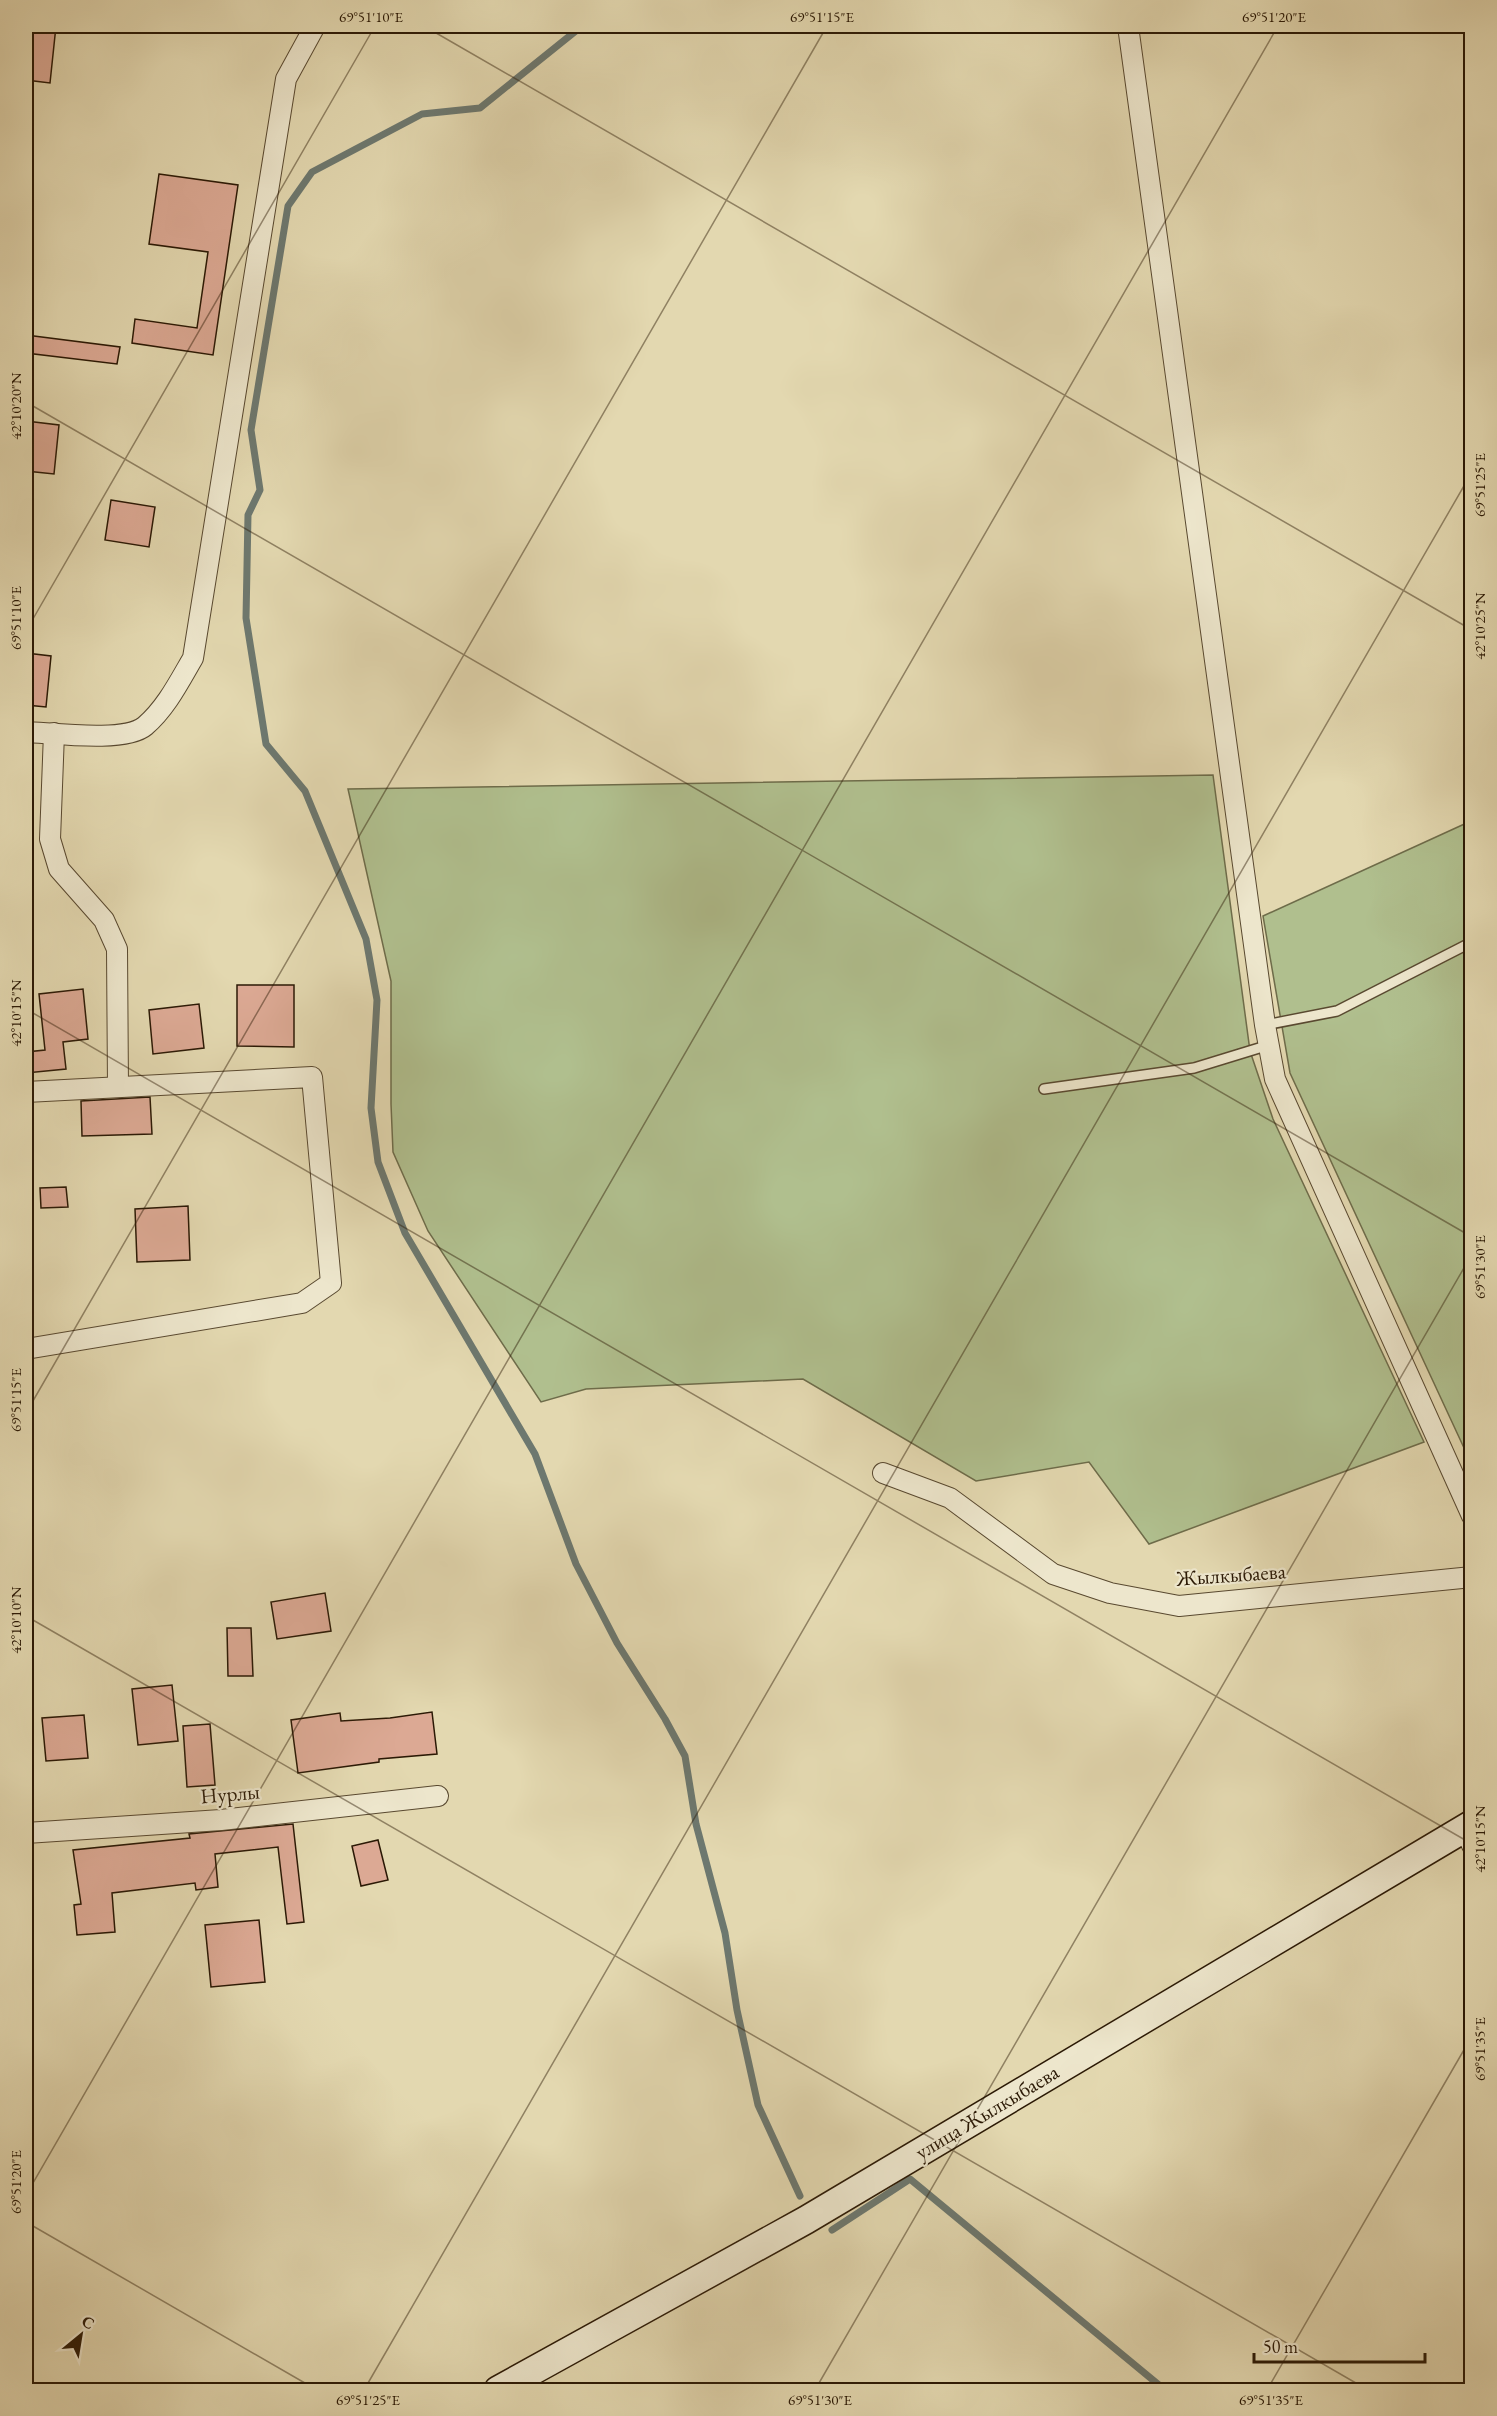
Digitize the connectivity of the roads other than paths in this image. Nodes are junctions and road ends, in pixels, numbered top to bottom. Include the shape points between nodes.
1 (315, 26) edge
2 (1128, 26) edge
3 (26, 732) edge
4 (54, 733) junction
5 (1472, 942) edge
6 (1265, 1025) junction
7 (1269, 1045) junction
8 (118, 1087) junction
9 (1044, 1089) dead end
10 (26, 1092) edge
11 (26, 1349) edge
12 (883, 1473) dead end
13 (1472, 1516) edge
14 (1472, 1577) edge
15 (438, 1796) dead end
16 (1469, 1832) edge
17 (26, 1833) edge
18 (498, 2391) edge

1 - 4 street via 286,79 193,658 169,699 143,728 111,736
2 - 6 street
3 - 4 street
4 - 8 street via 50,839 59,870 104,920 117,949
5 - 6 lane via 1337,1011
6 - 7 street
7 - 9 lane via 1194,1068
7 - 13 street via 1275,1078
8 - 10 street
8 - 11 street via 312,1077 331,1283 302,1303
12 - 14 street, Жылкыбаева via 951,1498 1053,1574 1110,1593 1179,1606
15 - 17 street, Нурлы via 221,1820
16 - 18 main road, улица Жылкыбаева via 806,2220

